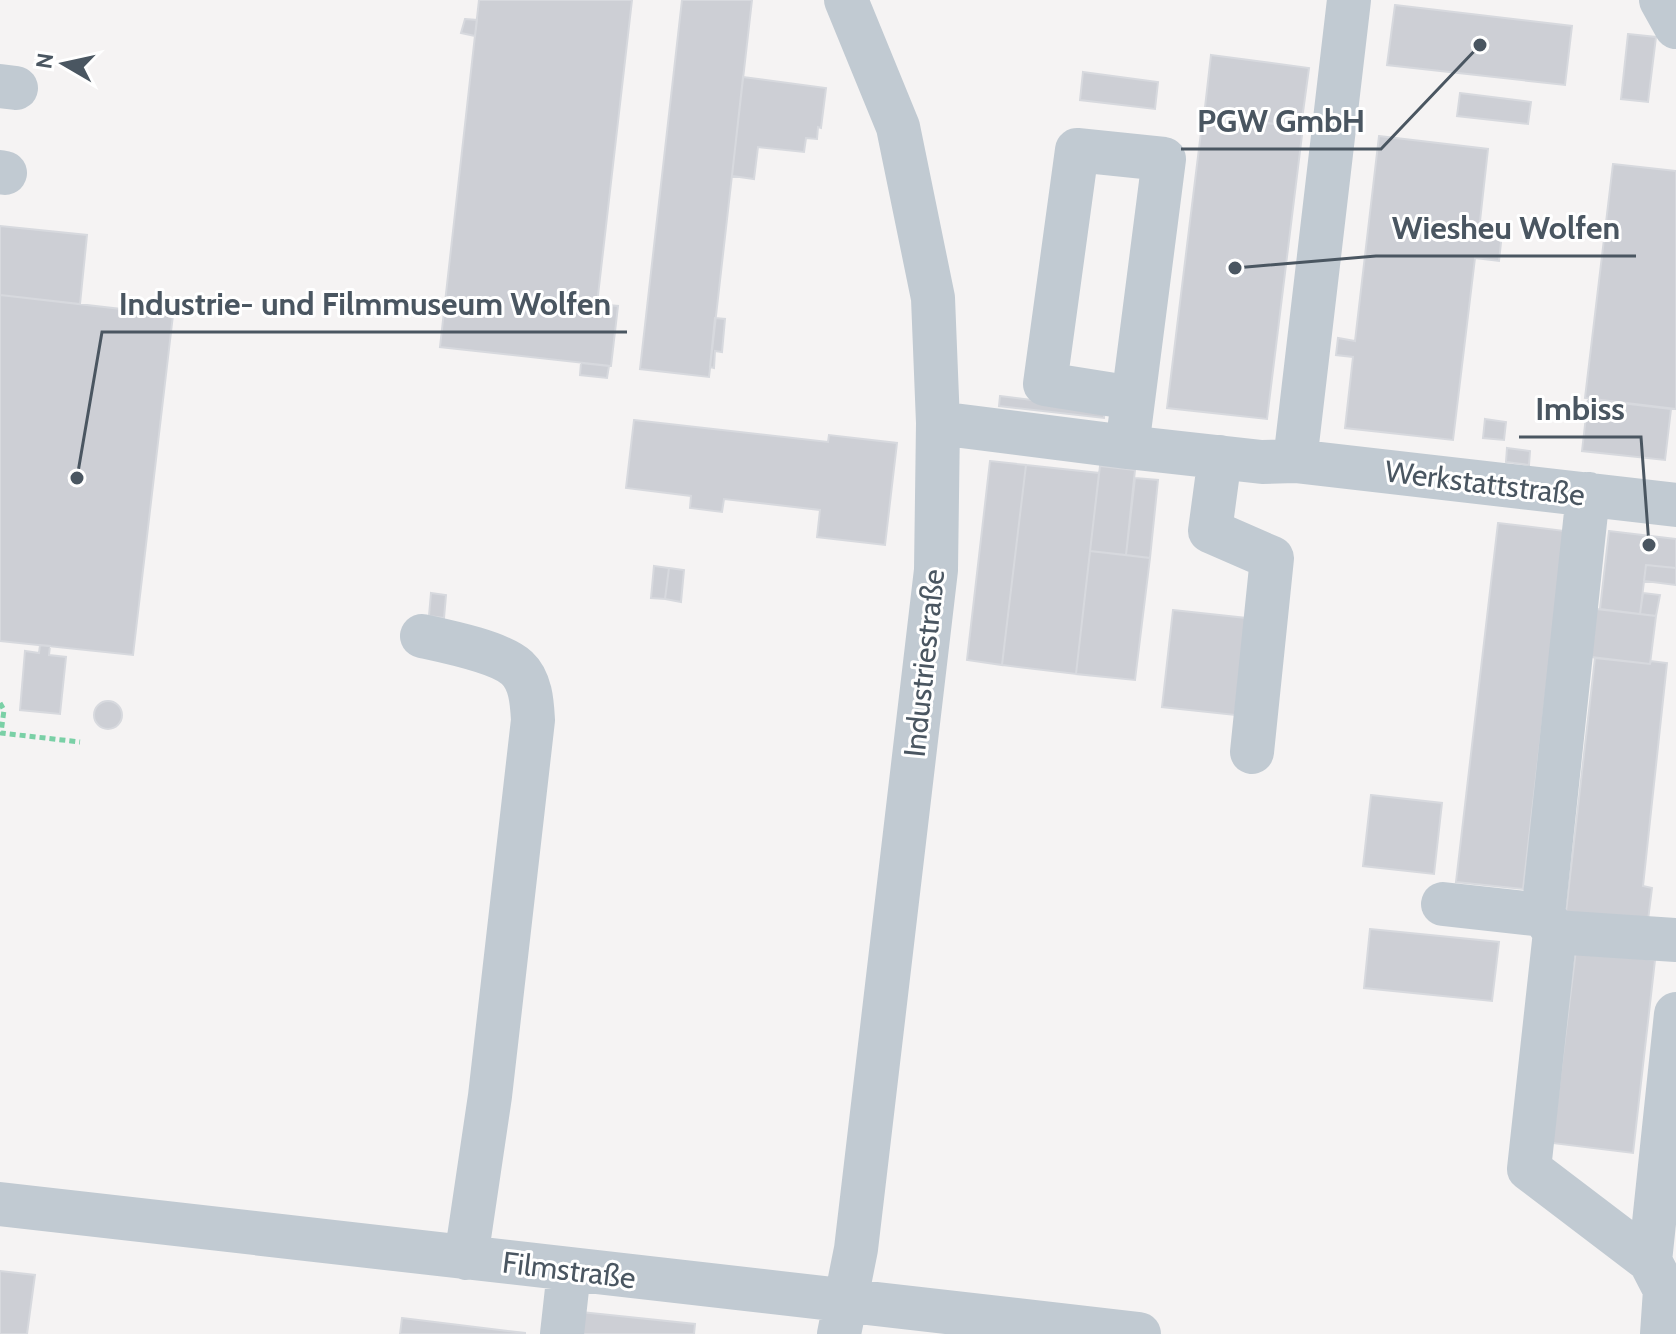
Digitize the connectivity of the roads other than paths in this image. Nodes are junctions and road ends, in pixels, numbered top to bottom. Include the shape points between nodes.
1 (846, 0) edge
2 (1349, 0) edge
3 (1661, 0) edge
4 (1676, 27) edge
5 (1133, 398) junction
6 (938, 423) junction
7 (1127, 447) junction
8 (1220, 457) junction
9 (1295, 461) junction
10 (1588, 494) junction
11 (1676, 505) edge
12 (422, 636) dead end
13 (1252, 752) dead end
14 (1443, 904) dead end
15 (1549, 924) junction
16 (1676, 940) edge
17 (1676, 1014) edge
18 (0, 1204) edge
19 (466, 1258) junction
20 (1650, 1261) junction
21 (569, 1271) junction
22 (842, 1317) edge
23 (562, 1334) edge
24 (1139, 1334) edge
25 (1662, 1334) edge

1 - 6 street, Industriestraße via 898,127 933,298
2 - 9 street
3 - 4 street
5 - 5 street via 1164,159 1077,150 1045,384
5 - 7 street
6 - 7 street, Werkstattstraße
6 - 22 street, Industriestraße via 936,570 858,1233
7 - 8 street, Werkstattstraße
8 - 9 street, Werkstattstraße
8 - 13 street via 1210,531 1272,558
9 - 10 street, Werkstattstraße
10 - 11 street, Werkstattstraße
10 - 15 street
12 - 19 street via 454,642 517,668 531,692 533,720
14 - 15 street
15 - 16 street
15 - 20 street via 1529,1169
17 - 20 street
18 - 19 street, Filmstraße
19 - 21 street, Filmstraße
20 - 25 street via 1665,1290
21 - 22 street, Filmstraße
21 - 23 street
22 - 24 street, Filmstraße

